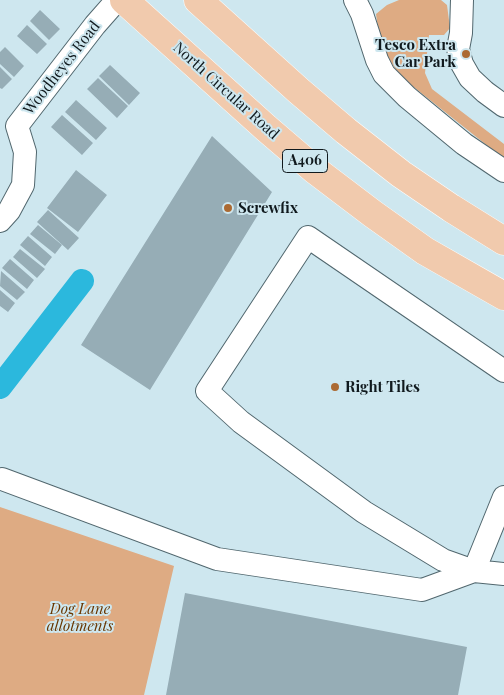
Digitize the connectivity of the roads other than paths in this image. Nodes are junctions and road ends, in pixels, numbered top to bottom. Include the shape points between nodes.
1 (117, 0) edge
2 (124, 0) edge
3 (198, 0) edge
4 (355, 0) edge
5 (462, 0) edge
6 (504, 106) edge
7 (8, 121) edge
8 (504, 171) edge
9 (0, 221) edge
10 (504, 241) edge
11 (504, 296) edge
12 (504, 372) edge
13 (2, 479) dead end
14 (504, 497) edge
15 (474, 571) junction
16 (504, 574) edge

1 - 7 street, Woodheyes Road
2 - 11 highway, North Circular Road / A406 via 315,170 425,251
3 - 10 highway via 354,137 401,174
4 - 8 street via 384,74 464,144
5 - 6 street via 458,49 462,64 470,78
7 - 9 street, Woodheyes Road via 25,152 23,184
12 - 15 street via 308,237 207,390 241,422 364,512 443,560
13 - 15 street via 217,559 422,590
14 - 15 street
15 - 16 street

